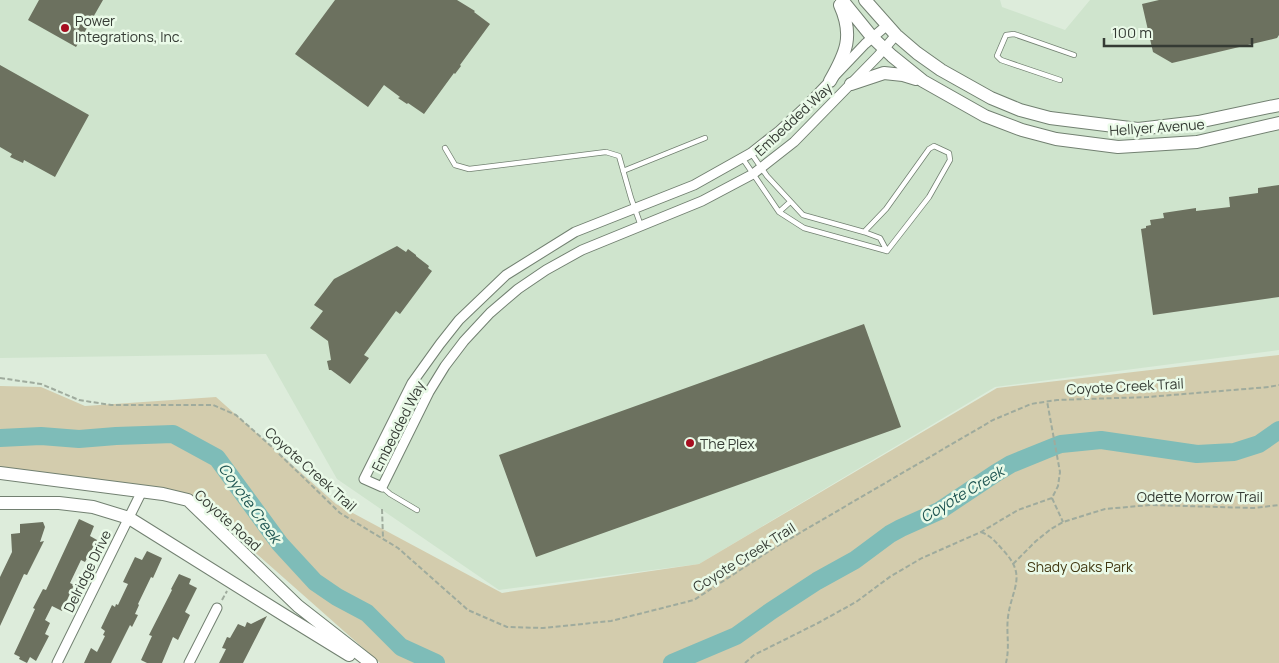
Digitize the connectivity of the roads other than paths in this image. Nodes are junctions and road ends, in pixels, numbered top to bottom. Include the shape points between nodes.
1 (838, 0) edge
2 (842, 0) edge
3 (865, 0) edge
4 (886, 26) junction
5 (896, 35) junction
6 (872, 37) junction
7 (884, 49) junction
8 (1074, 55) dead end
9 (1060, 80) dead end
10 (830, 81) junction
11 (923, 81) junction
12 (851, 84) junction
13 (1279, 105) edge
14 (1279, 123) edge
15 (705, 138) dead end
16 (445, 148) dead end
17 (747, 156) junction
18 (762, 167) junction
19 (624, 171) junction
20 (753, 174) junction
21 (790, 202) junction
22 (634, 209) junction
23 (779, 212) junction
24 (641, 226) junction
25 (864, 232) junction
26 (887, 251) junction
27 (0, 473) edge
28 (382, 487) junction
29 (142, 491) junction
30 (0, 503) edge
31 (417, 510) dead end
32 (128, 518) junction
33 (217, 608) road end
34 (57, 663) edge
35 (189, 663) edge
36 (363, 663) edge
37 (371, 663) edge

1 - 10 main road via 848,37 841,61
2 - 6 main road, Hellyer Avenue
3 - 4 main road, Hellyer Avenue
4 - 5 main road, Hellyer Avenue
4 - 6 street, Embedded Way
5 - 7 street, Embedded Way
5 - 13 main road, Hellyer Avenue via 940,70 991,98 1056,120 1138,129 1198,122
6 - 7 main road, Hellyer Avenue
6 - 10 street, Embedded Way
7 - 11 main road, Hellyer Avenue
7 - 12 street, Embedded Way
8 - 9 lane via 1014,34 1006,35 997,56 1001,60
10 - 17 street, Embedded Way via 805,107
11 - 12 main road via 884,74
11 - 14 main road, Hellyer Avenue via 985,116 1022,130 1103,146 1197,142
12 - 18 street, Embedded Way via 794,142
15 - 19 lane
16 - 19 lane via 455,165 469,169 606,152 619,156
17 - 18 lane
17 - 20 lane
17 - 22 street, Embedded Way via 694,185
18 - 20 street, Embedded Way
18 - 21 lane
19 - 22 lane
20 - 23 lane
20 - 24 street, Embedded Way via 702,201
21 - 23 lane
21 - 25 lane via 803,215
22 - 24 lane
22 - 28 street, Embedded Way via 575,232 506,275 459,320 412,383 364,479
23 - 26 lane via 804,228
24 - 28 street, Embedded Way via 582,250 546,270 490,313 441,372
25 - 26 lane via 880,238
25 - 26 lane via 886,209 929,149 934,146 949,153 950,160 929,197
27 - 29 main road, Coyote Road
28 - 31 lane
29 - 32 street, Delridge Drive
29 - 37 main road, Coyote Road via 188,500 298,606
30 - 32 main road via 60,503
32 - 34 street, Delridge Drive
32 - 36 main road
33 - 35 street

